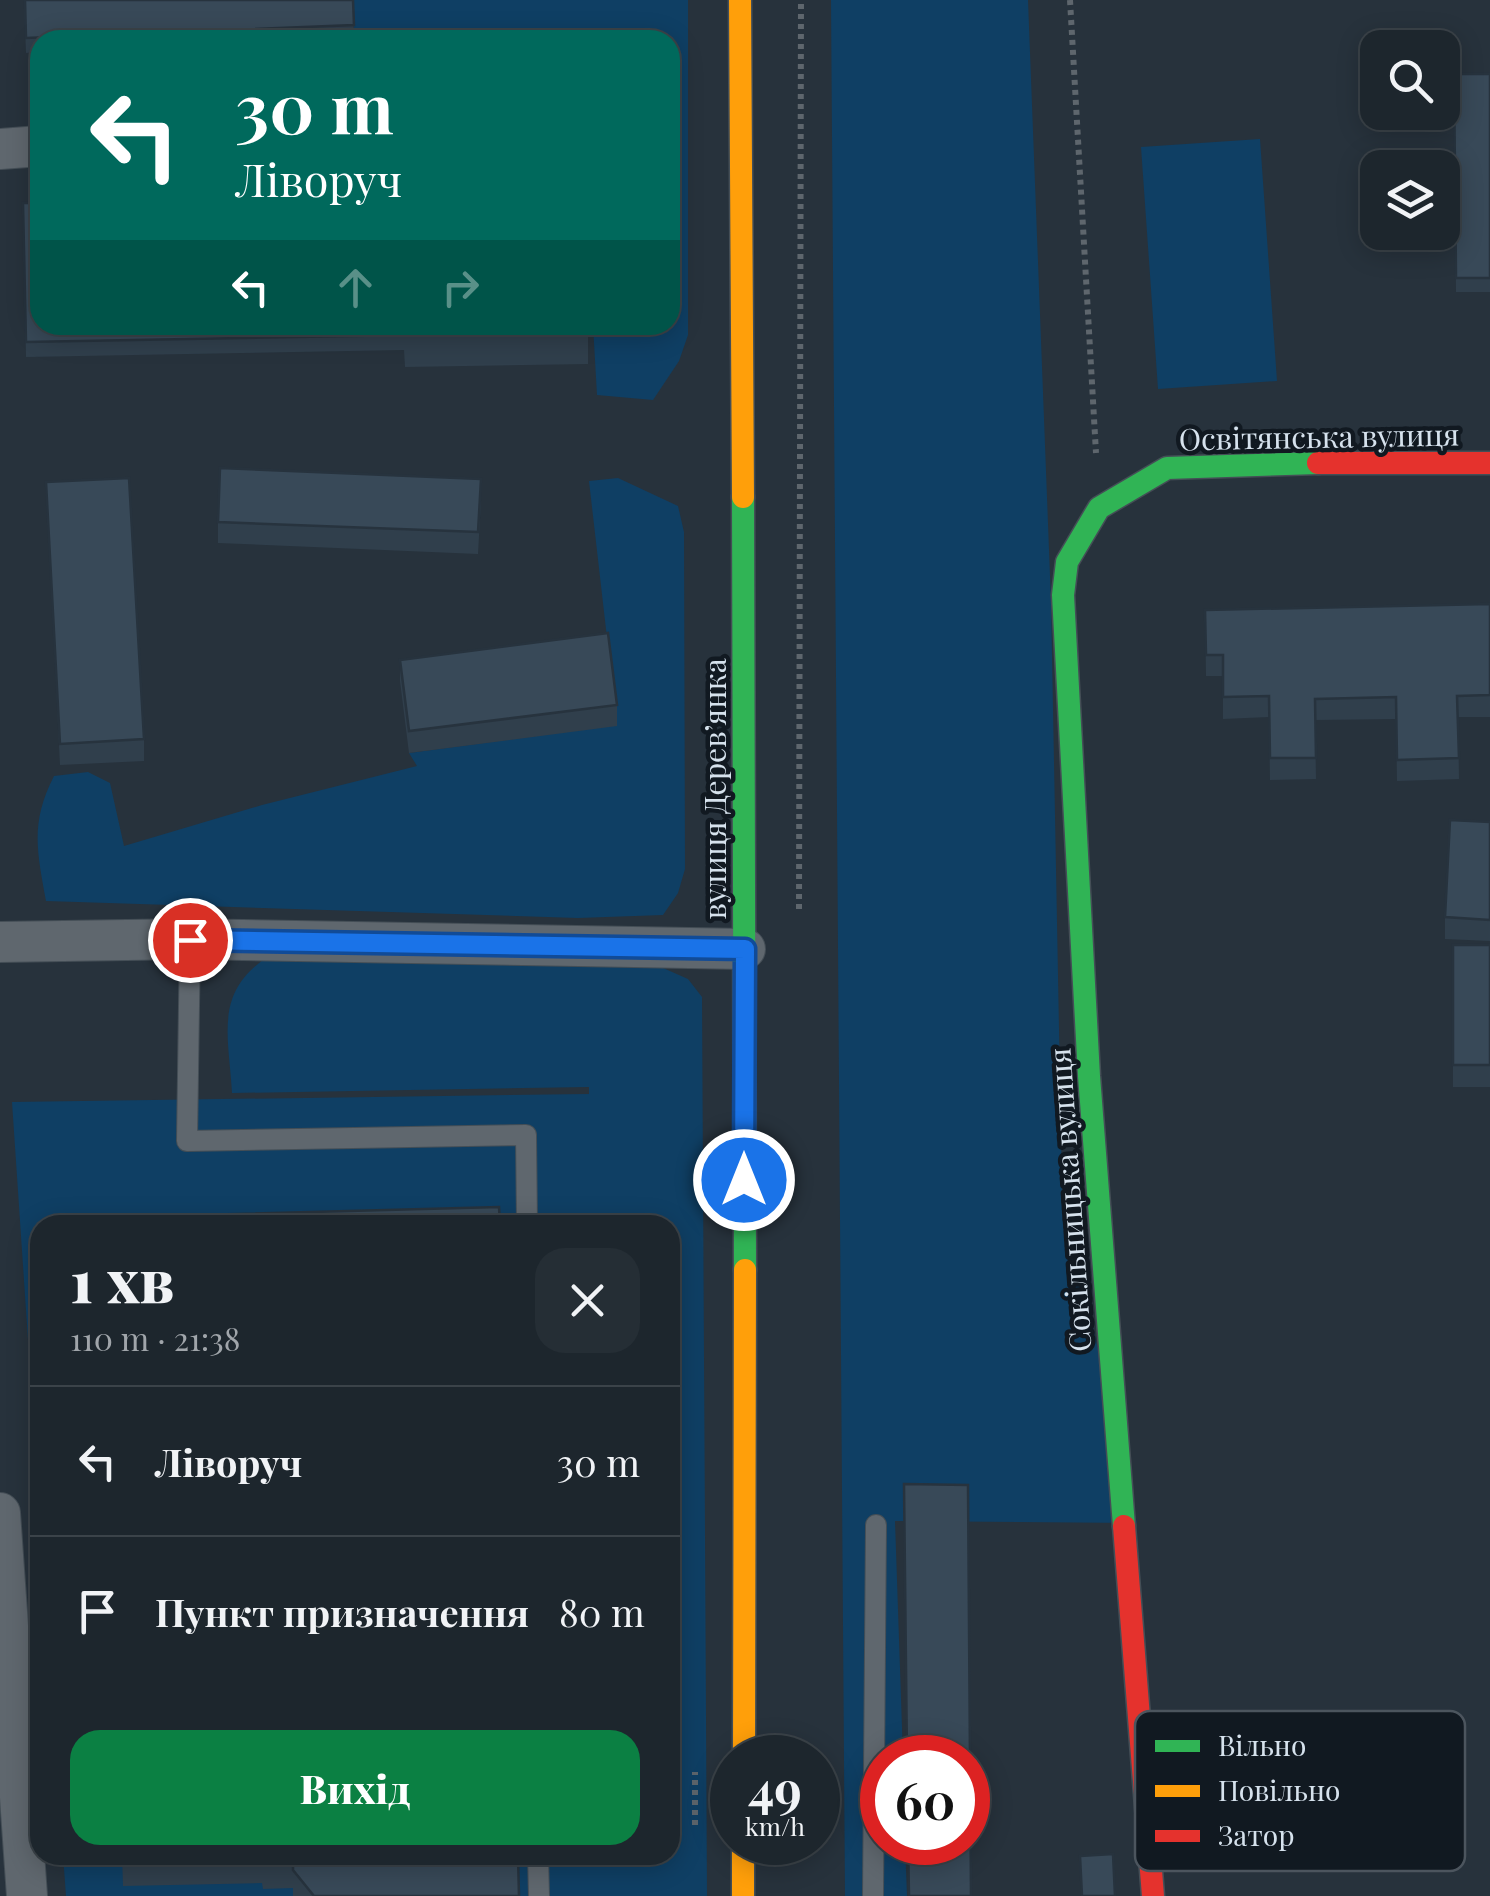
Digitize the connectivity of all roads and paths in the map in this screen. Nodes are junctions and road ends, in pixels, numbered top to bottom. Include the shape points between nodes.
1 (740, 0) edge
2 (801, 0) edge
3 (1070, 0) edge
4 (30, 147) edge
5 (0, 149) edge
6 (1490, 463) edge
7 (1099, 508) junction
8 (799, 919) dead end
9 (190, 940) junction
10 (0, 942) edge
11 (745, 949) junction
12 (527, 1215) edge
13 (0, 1513) edge
14 (876, 1525) dead end
15 (1139, 1711) edge
16 (744, 1735) edge
17 (538, 1865) edge
18 (744, 1865) edge
19 (1151, 1871) edge
20 (27, 1896) edge
21 (539, 1896) edge
22 (743, 1896) edge
23 (873, 1896) edge
24 (1153, 1896) edge

1 - 11 main road, вулиця Дерев’янка
2 - 8 path
3 - 7 path
4 - 5 street
6 - 7 main road, Освітянська вулиця via 1167,468
7 - 15 main road, Сокільницька вулиця via 1067,562 1062,595 1089,1076
9 - 10 street
9 - 11 street
9 - 12 lane via 187,1141 526,1135
11 - 16 main road, вулиця Дерев’янка
13 - 20 street
14 - 23 lane
17 - 21 lane
18 - 22 main road
19 - 24 main road, Сокільницька вулиця

